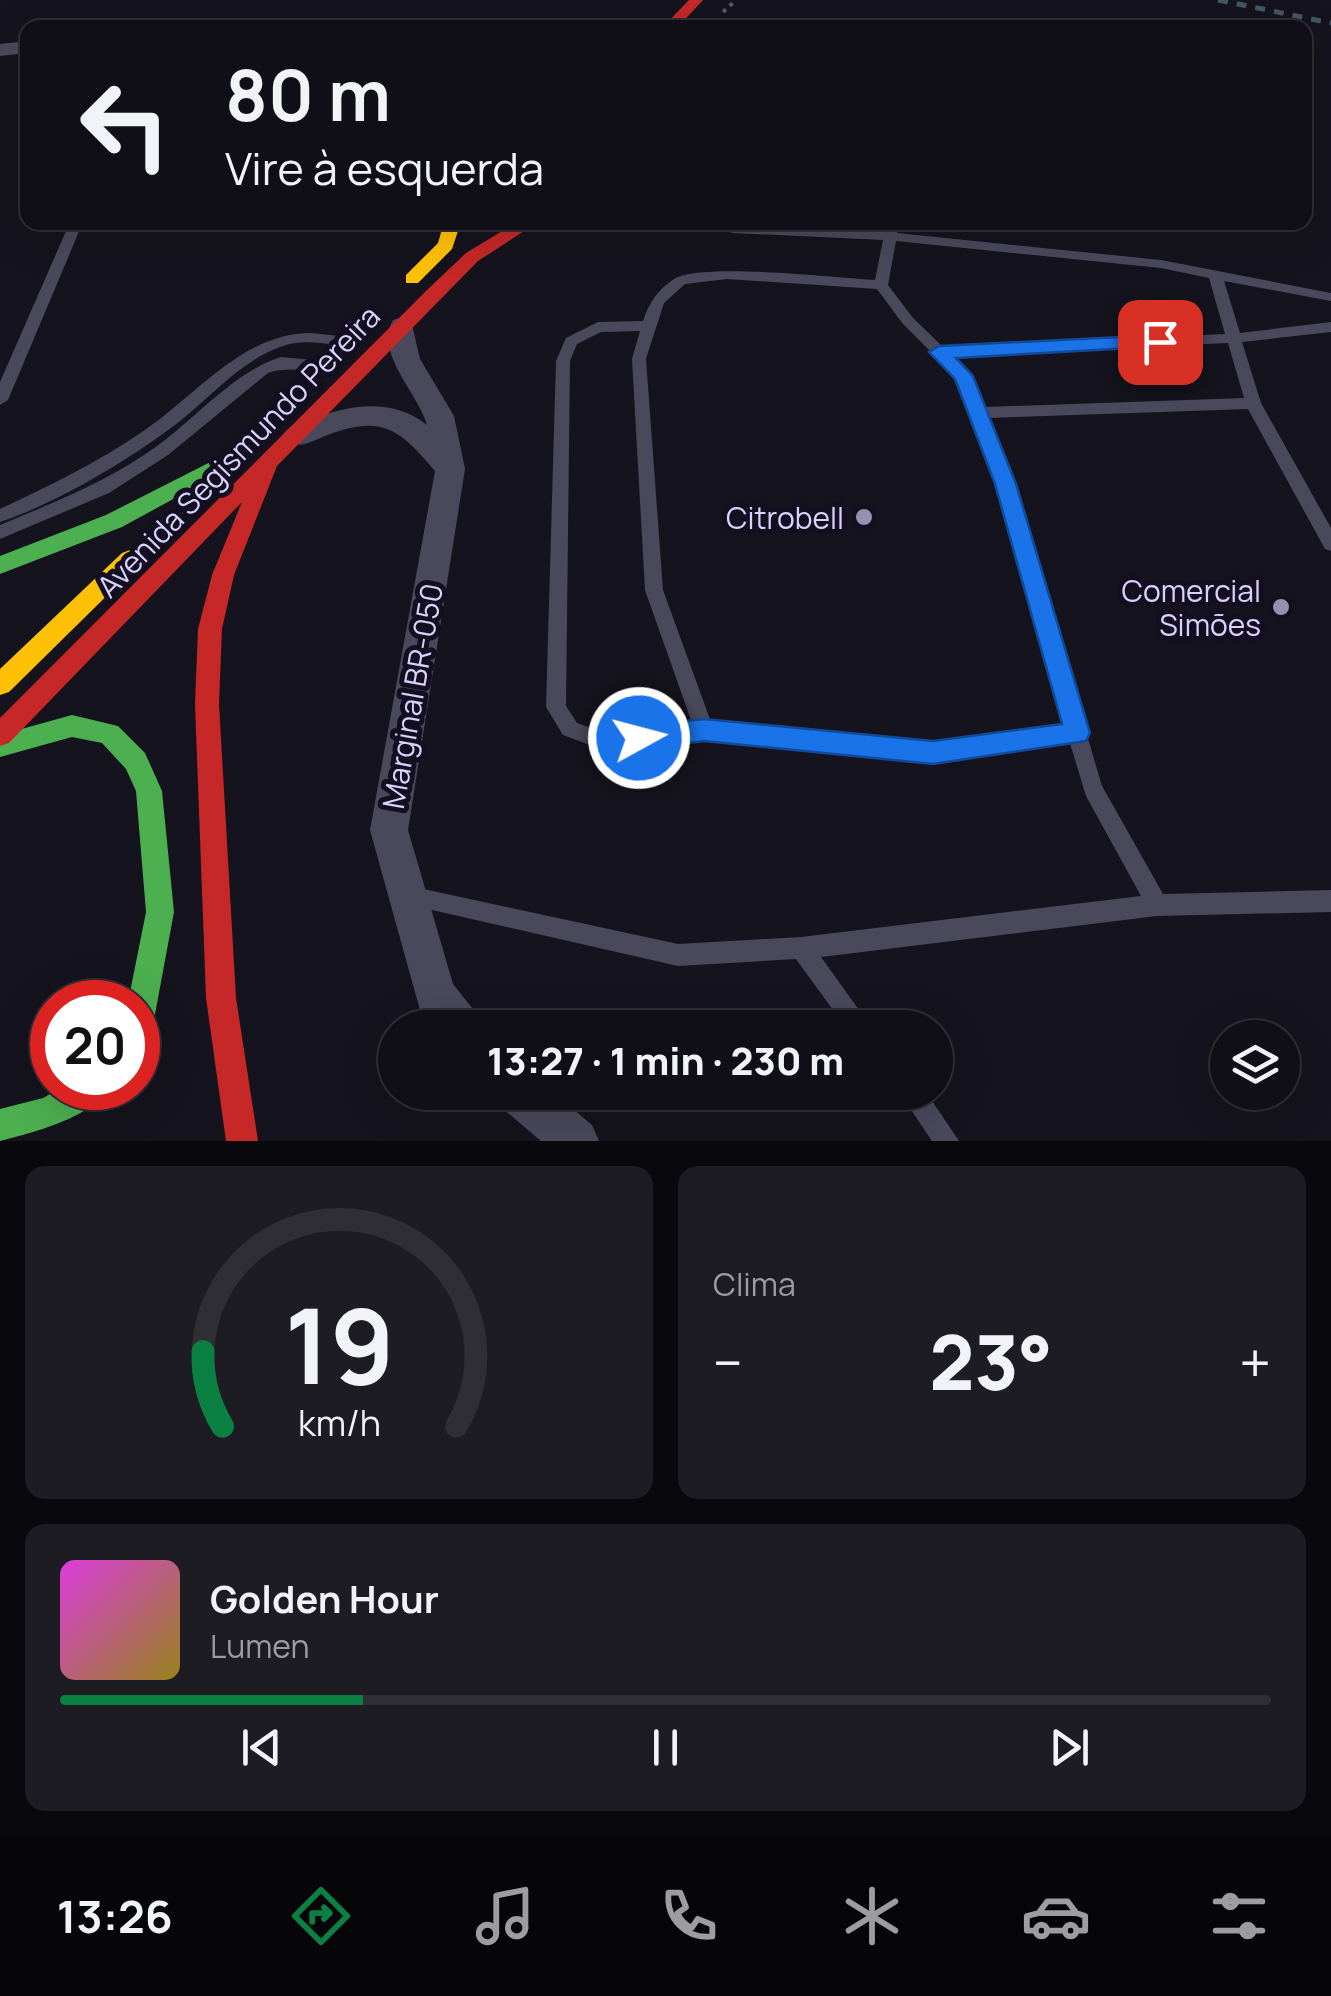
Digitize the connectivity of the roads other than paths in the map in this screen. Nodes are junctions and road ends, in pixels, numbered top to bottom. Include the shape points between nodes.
1 (74, 230) edge
2 (450, 230) edge
3 (461, 230) edge
4 (497, 230) edge
5 (517, 230) edge
6 (890, 230) edge
7 (898, 230) edge
8 (442, 249) junction
9 (472, 258) junction
10 (1215, 274) junction
11 (880, 285) junction
12 (402, 289) dead end
13 (1331, 296) edge
14 (402, 326) junction
15 (648, 326) junction
16 (1331, 327) edge
17 (356, 336) joint
18 (1234, 338) junction
19 (939, 352) junction
20 (325, 366) junction
21 (300, 392) dead end
22 (0, 400) edge
23 (1253, 403) junction
24 (978, 413) junction
25 (297, 436) junction
26 (267, 466) junction
27 (450, 469) junction
28 (180, 510) dead end
29 (0, 516) edge
30 (0, 532) edge
31 (152, 537) dead end
32 (1331, 544) edge
33 (0, 565) edge
34 (0, 685) edge
35 (704, 730) junction
36 (1077, 733) junction
37 (0, 735) edge
38 (0, 746) edge
39 (405, 894) junction
40 (1331, 901) edge
41 (1158, 905) junction
42 (800, 948) junction
43 (147, 980) edge
44 (447, 1010) edge
45 (847, 1010) edge
46 (51, 1110) edge
47 (539, 1110) edge
48 (924, 1110) edge
49 (0, 1125) edge
50 (242, 1141) edge
51 (576, 1141) edge
52 (947, 1141) edge

1 - 22 lane
2 - 8 main road, Avenida Segismundo Pereira
3 - 8 lane
4 - 9 lane
5 - 9 main road, Avenida Segismundo Pereira
6 - 11 lane
7 - 10 lane
8 - 12 main road, Avenida Segismundo Pereira
9 - 14 main road, Avenida Segismundo Pereira
10 - 13 lane
10 - 18 lane
11 - 15 lane via 727,274 681,280 657,302
11 - 19 lane
14 - 25 main road, Avenida Segismundo Pereira
14 - 27 street, Marginal BR-050 via 400,354 444,427
15 - 35 lane via 639,359 654,590
15 - 35 lane via 598,327 571,341 563,362 556,707 570,729 606,742
16 - 18 lane
17 - 20 main road, Avenida Segismundo Pereira
17 - 29 lane via 302,336 272,344 94,472
18 - 19 lane
18 - 23 lane
19 - 24 lane via 964,376
20 - 21 main road, Avenida Segismundo Pereira
20 - 30 lane via 282,362 263,370 103,489
23 - 24 lane
23 - 32 lane
24 - 36 lane
25 - 26 main road, Avenida Segismundo Pereira
25 - 27 street via 357,416 388,418 410,426
26 - 37 main road, Avenida Segismundo Pereira
26 - 50 main road via 223,575 210,629 207,704 221,998
27 - 39 street, Marginal BR-050 via 390,830
28 - 33 main road, Avenida Segismundo Pereira via 242,449 114,521
31 - 34 main road, Avenida Segismundo Pereira
35 - 36 lane via 933,753
36 - 41 lane via 1093,789
38 - 43 main road via 72,726 109,734 136,760 149,791 160,912
39 - 42 lane via 678,955
39 - 44 street, Marginal BR-050 via 435,995
40 - 41 lane
41 - 42 lane
42 - 45 lane
46 - 49 main road
47 - 51 street
48 - 52 lane

